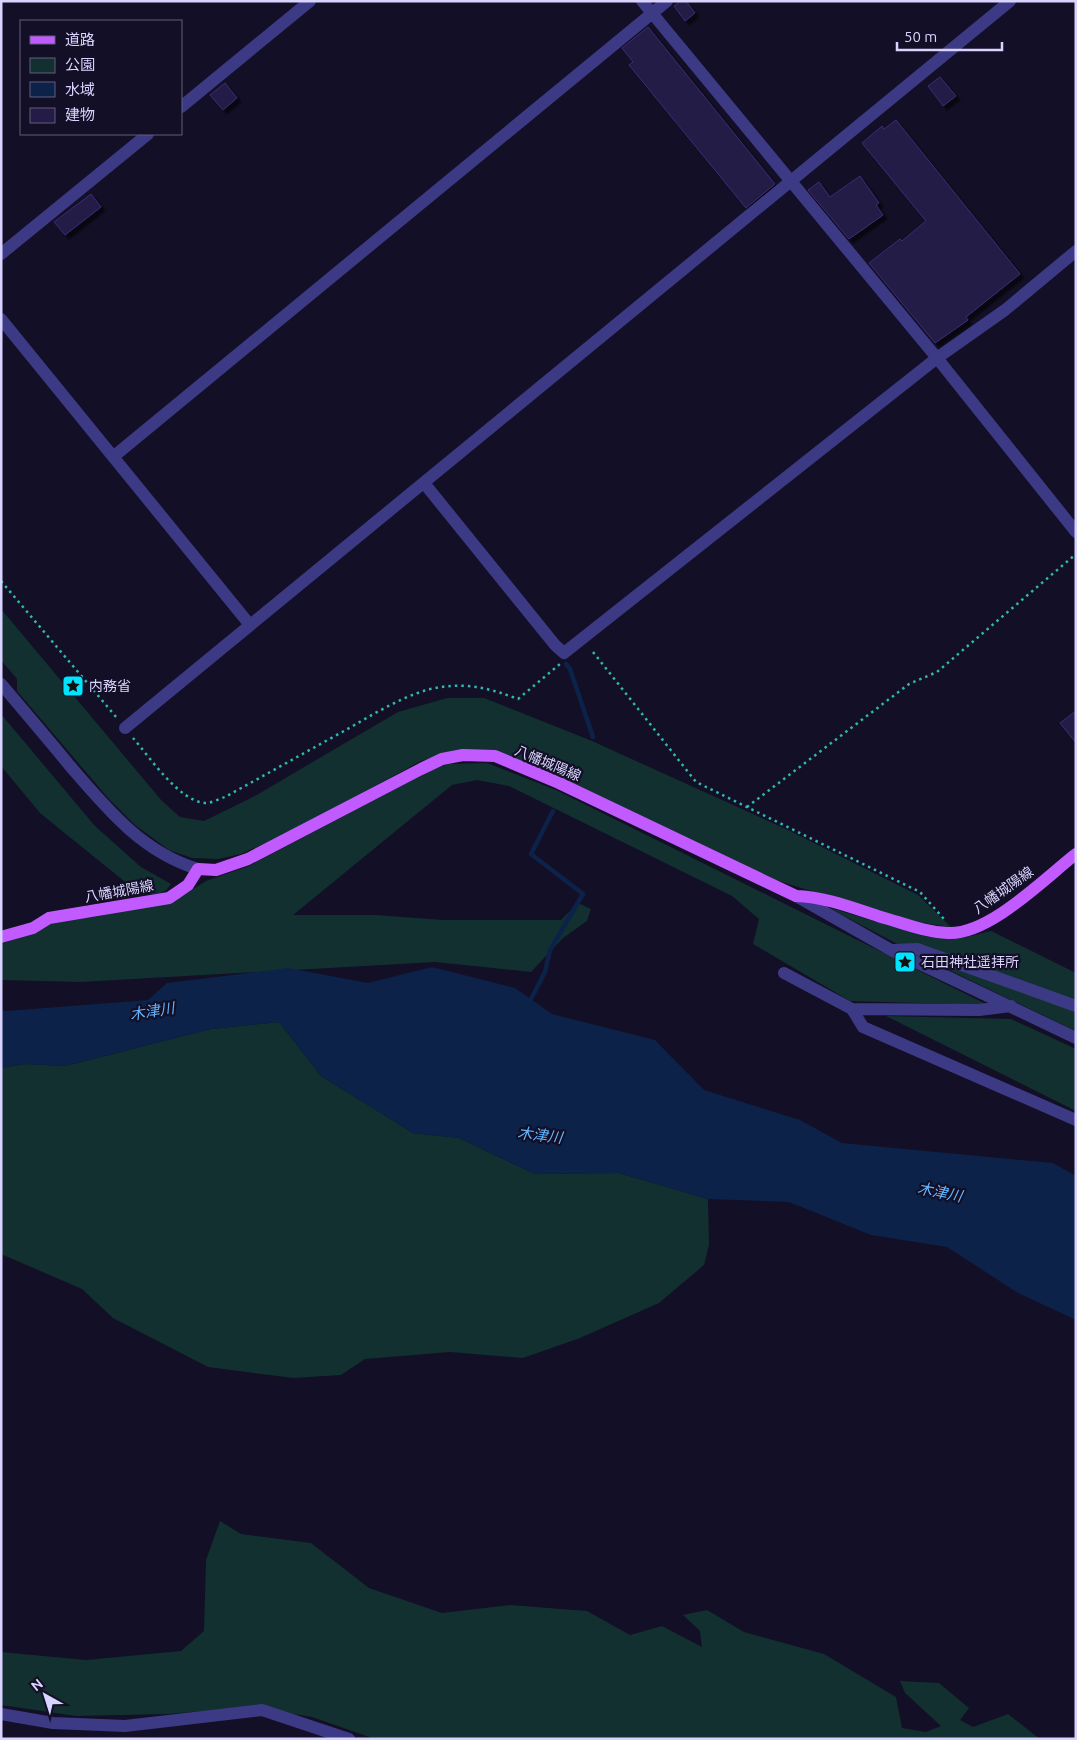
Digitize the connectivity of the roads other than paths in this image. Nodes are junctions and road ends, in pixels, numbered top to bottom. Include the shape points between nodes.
1 (310, 1) edge
2 (642, 1) edge
3 (668, 1) edge
4 (1010, 1) edge
5 (652, 14) junction
6 (182, 106) edge
7 (147, 135) edge
8 (789, 182) junction
9 (1076, 251) edge
10 (1, 254) edge
11 (1, 319) edge
12 (938, 358) junction
13 (113, 457) junction
14 (424, 483) junction
15 (1076, 532) edge
16 (250, 626) junction
17 (1, 684) edge
18 (125, 728) road end
19 (1076, 854) edge
20 (198, 869) junction
21 (796, 896) junction
22 (1, 937) edge
23 (891, 950) junction
24 (784, 973) dead end
25 (1010, 1006) junction
26 (1076, 1006) edge
27 (852, 1009) junction
28 (1076, 1038) edge
29 (1076, 1120) edge
30 (1, 1714) edge
31 (349, 1739) edge

1 - 6 street
2 - 5 street
3 - 5 street
4 - 8 street
5 - 8 street
5 - 13 street
7 - 10 street
8 - 12 street via 803,194
8 - 14 street
9 - 12 street via 1005,310
11 - 13 street
12 - 14 street via 564,654
12 - 15 street
13 - 16 street
14 - 16 street
16 - 18 street
17 - 20 street via 103,805 134,835 164,856
19 - 21 main road, 八幡城陽線 via 1005,910 974,928 950,933 925,930 817,897
20 - 21 main road, 八幡城陽線 via 216,870 248,859 442,759 463,755 495,756 559,782
20 - 22 main road, 八幡城陽線 via 188,885 169,898 49,918 33,928
21 - 23 street
23 - 25 street
23 - 26 street via 917,948
24 - 27 street
25 - 27 street via 979,1010
25 - 28 street
27 - 29 street via 863,1027
30 - 31 street via 53,1723 125,1726 262,1710

